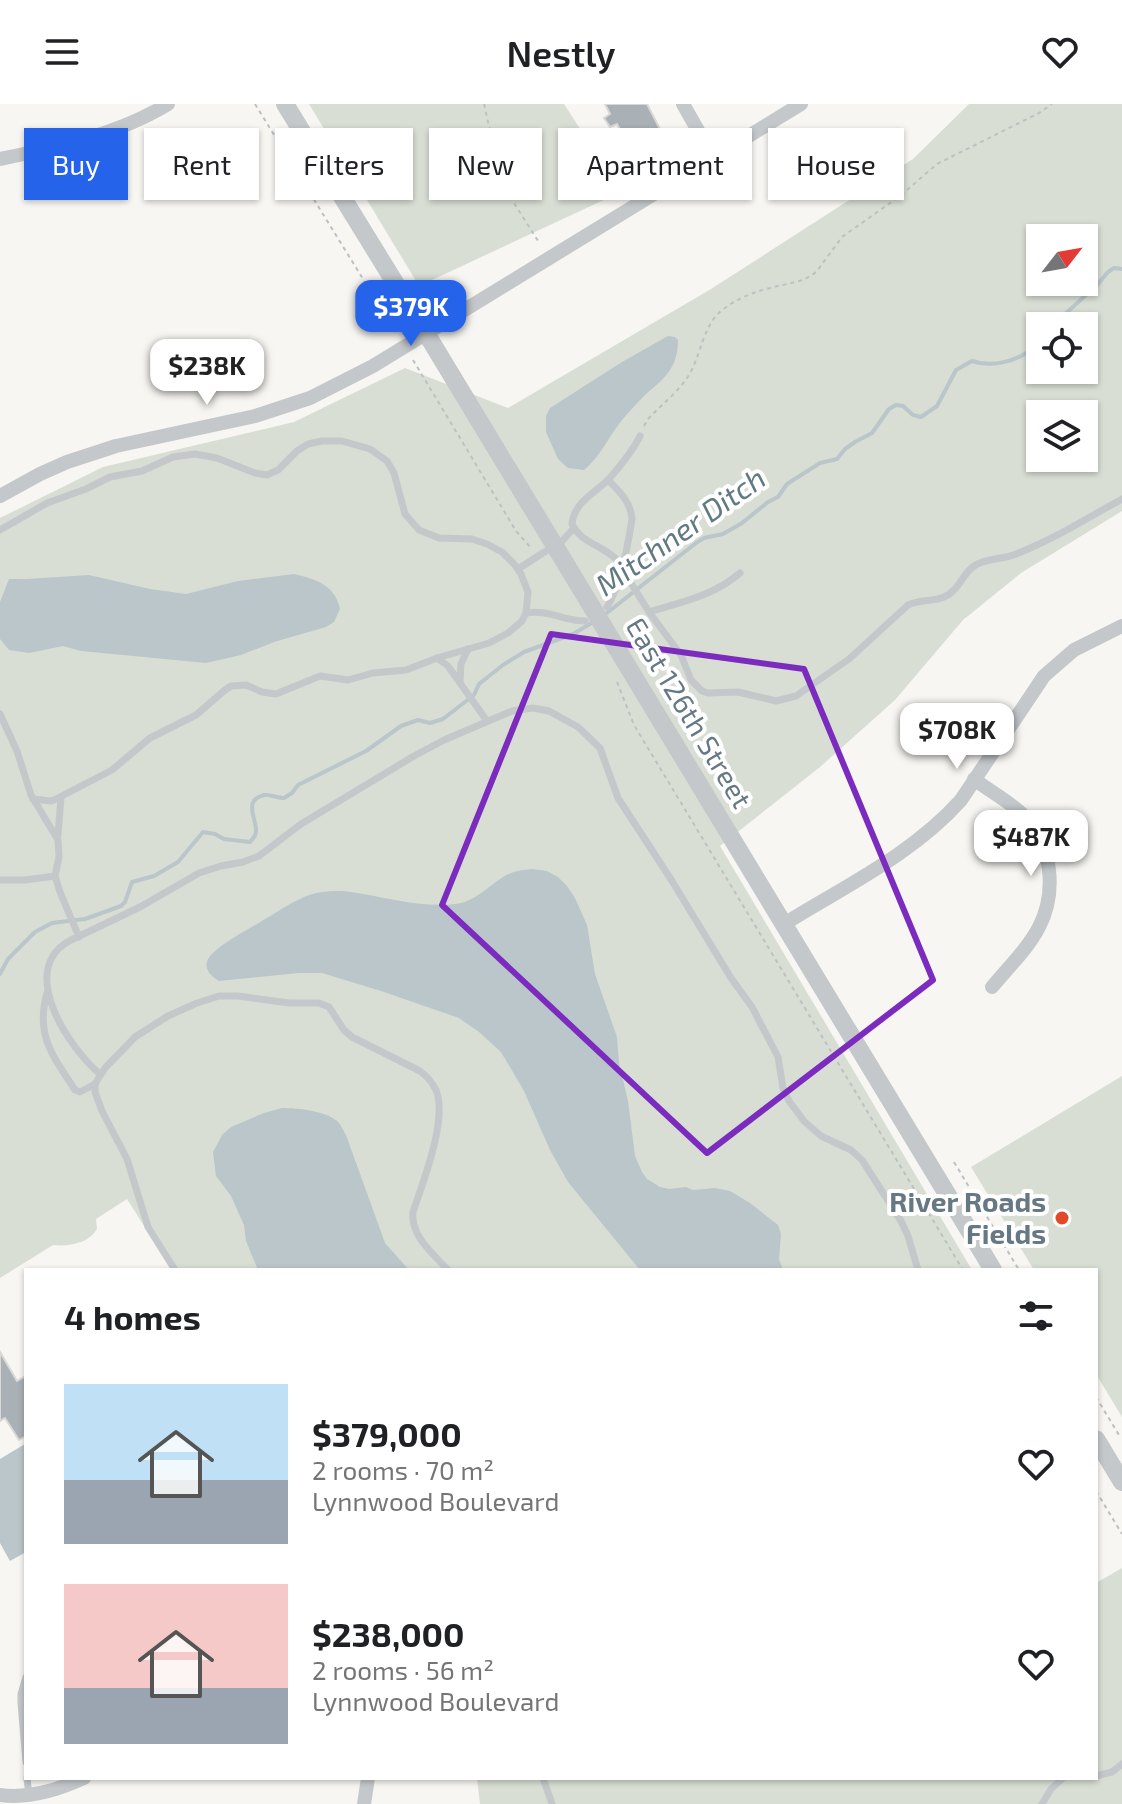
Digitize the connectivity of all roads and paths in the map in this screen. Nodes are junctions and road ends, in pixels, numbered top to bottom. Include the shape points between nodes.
1 (168, 104) edge
2 (285, 104) edge
3 (484, 104) edge
4 (683, 104) edge
5 (801, 104) edge
6 (1052, 104) edge
7 (697, 128) edge
8 (752, 134) edge
9 (0, 159) edge
10 (643, 200) edge
11 (540, 244) dead end
12 (426, 333) junction
13 (640, 436) joint
14 (608, 480) junction
15 (0, 496) edge
16 (1122, 499) edge
17 (574, 528) junction
18 (0, 530) edge
19 (554, 546) junction
20 (622, 566) junction
21 (518, 569) junction
22 (740, 573) dead end
23 (607, 607) dead end
24 (649, 612) junction
25 (526, 613) junction
26 (585, 621) dead end
27 (1122, 626) edge
28 (468, 649) junction
29 (437, 658) junction
30 (617, 682) dead end
31 (460, 684) junction
32 (0, 714) edge
33 (487, 721) junction
34 (974, 779) junction
35 (61, 797) junction
36 (33, 799) junction
37 (58, 840) junction
38 (55, 876) junction
39 (0, 880) edge
40 (784, 924) junction
41 (77, 933) junction
42 (48, 987) junction
43 (992, 987) dead end
44 (100, 1074) junction
45 (95, 1084) junction
46 (954, 1162) dead end
47 (174, 1268) edge
48 (446, 1268) edge
49 (917, 1268) edge
50 (962, 1268) edge
51 (992, 1268) edge
52 (1018, 1268) edge
53 (1098, 1400) edge
54 (1119, 1435) dead end
55 (1098, 1446) edge
56 (1122, 1482) edge
57 (1098, 1494) edge
58 (1122, 1534) edge
59 (24, 1684) edge
60 (24, 1738) edge
61 (1122, 1764) edge
62 (1098, 1776) edge
63 (27, 1780) edge
64 (80, 1780) edge
65 (368, 1780) edge
66 (544, 1780) edge
67 (1061, 1780) edge
68 (0, 1795) edge
69 (29, 1800) edge
70 (364, 1804) edge
71 (552, 1804) edge
72 (1042, 1804) edge

1 - 9 street via 111,132
2 - 12 street, East 126th Street
3 - 11 path via 514,203
4 - 7 street
5 - 8 street
6 - 13 path via 937,164 842,237 812,276 748,295 716,315 691,372 648,419
10 - 12 street
12 - 15 street via 310,398 255,416 116,446 40,474
12 - 19 street, East 126th Street
13 - 14 lane
14 - 17 lane via 576,509
14 - 20 lane via 631,512
16 - 24 lane via 1021,552 973,566 945,597 908,605 829,675 789,699 702,691
17 - 19 lane
17 - 20 lane
18 - 21 lane via 54,500 173,457 217,458 267,475 301,448 330,440 383,457 394,473 405,514 419,530 487,544
19 - 21 lane
19 - 40 street, East 126th Street
20 - 23 lane
20 - 24 lane
21 - 25 lane via 528,592
22 - 24 lane via 702,597
25 - 26 lane
25 - 28 lane via 508,633
27 - 34 street via 1059,660
28 - 29 lane
28 - 31 lane
29 - 31 lane
29 - 35 lane via 399,672 348,680 320,676 276,694 231,686 196,715 150,738 103,777
30 - 50 path via 634,725
31 - 33 lane
32 - 36 lane
33 - 41 lane via 414,756 301,824 259,856 199,873 140,907
33 - 49 lane via 512,711 541,709 571,722 596,743 623,806 752,1007 778,1057 789,1101 821,1136 862,1160 901,1221
34 - 40 street via 926,835
34 - 43 street via 1031,824 1043,844 1051,884 1040,926
35 - 36 lane
35 - 37 lane
36 - 37 lane
37 - 38 lane
38 - 39 lane
38 - 41 lane
40 - 51 street, East 126th Street
41 - 42 lane via 54,953
42 - 44 lane via 62,1026
42 - 45 lane via 45,1042 75,1090
44 - 45 lane
44 - 48 lane via 143,1031 219,996 329,1007 347,1034 420,1071 436,1090 437,1129 413,1221 419,1237
45 - 47 lane via 148,1227
46 - 52 path
53 - 54 path
55 - 56 street
57 - 58 path
59 - 60 lane
61 - 62 lane
63 - 69 lane
64 - 69 street
65 - 70 street
66 - 71 lane
67 - 72 lane
68 - 69 street

